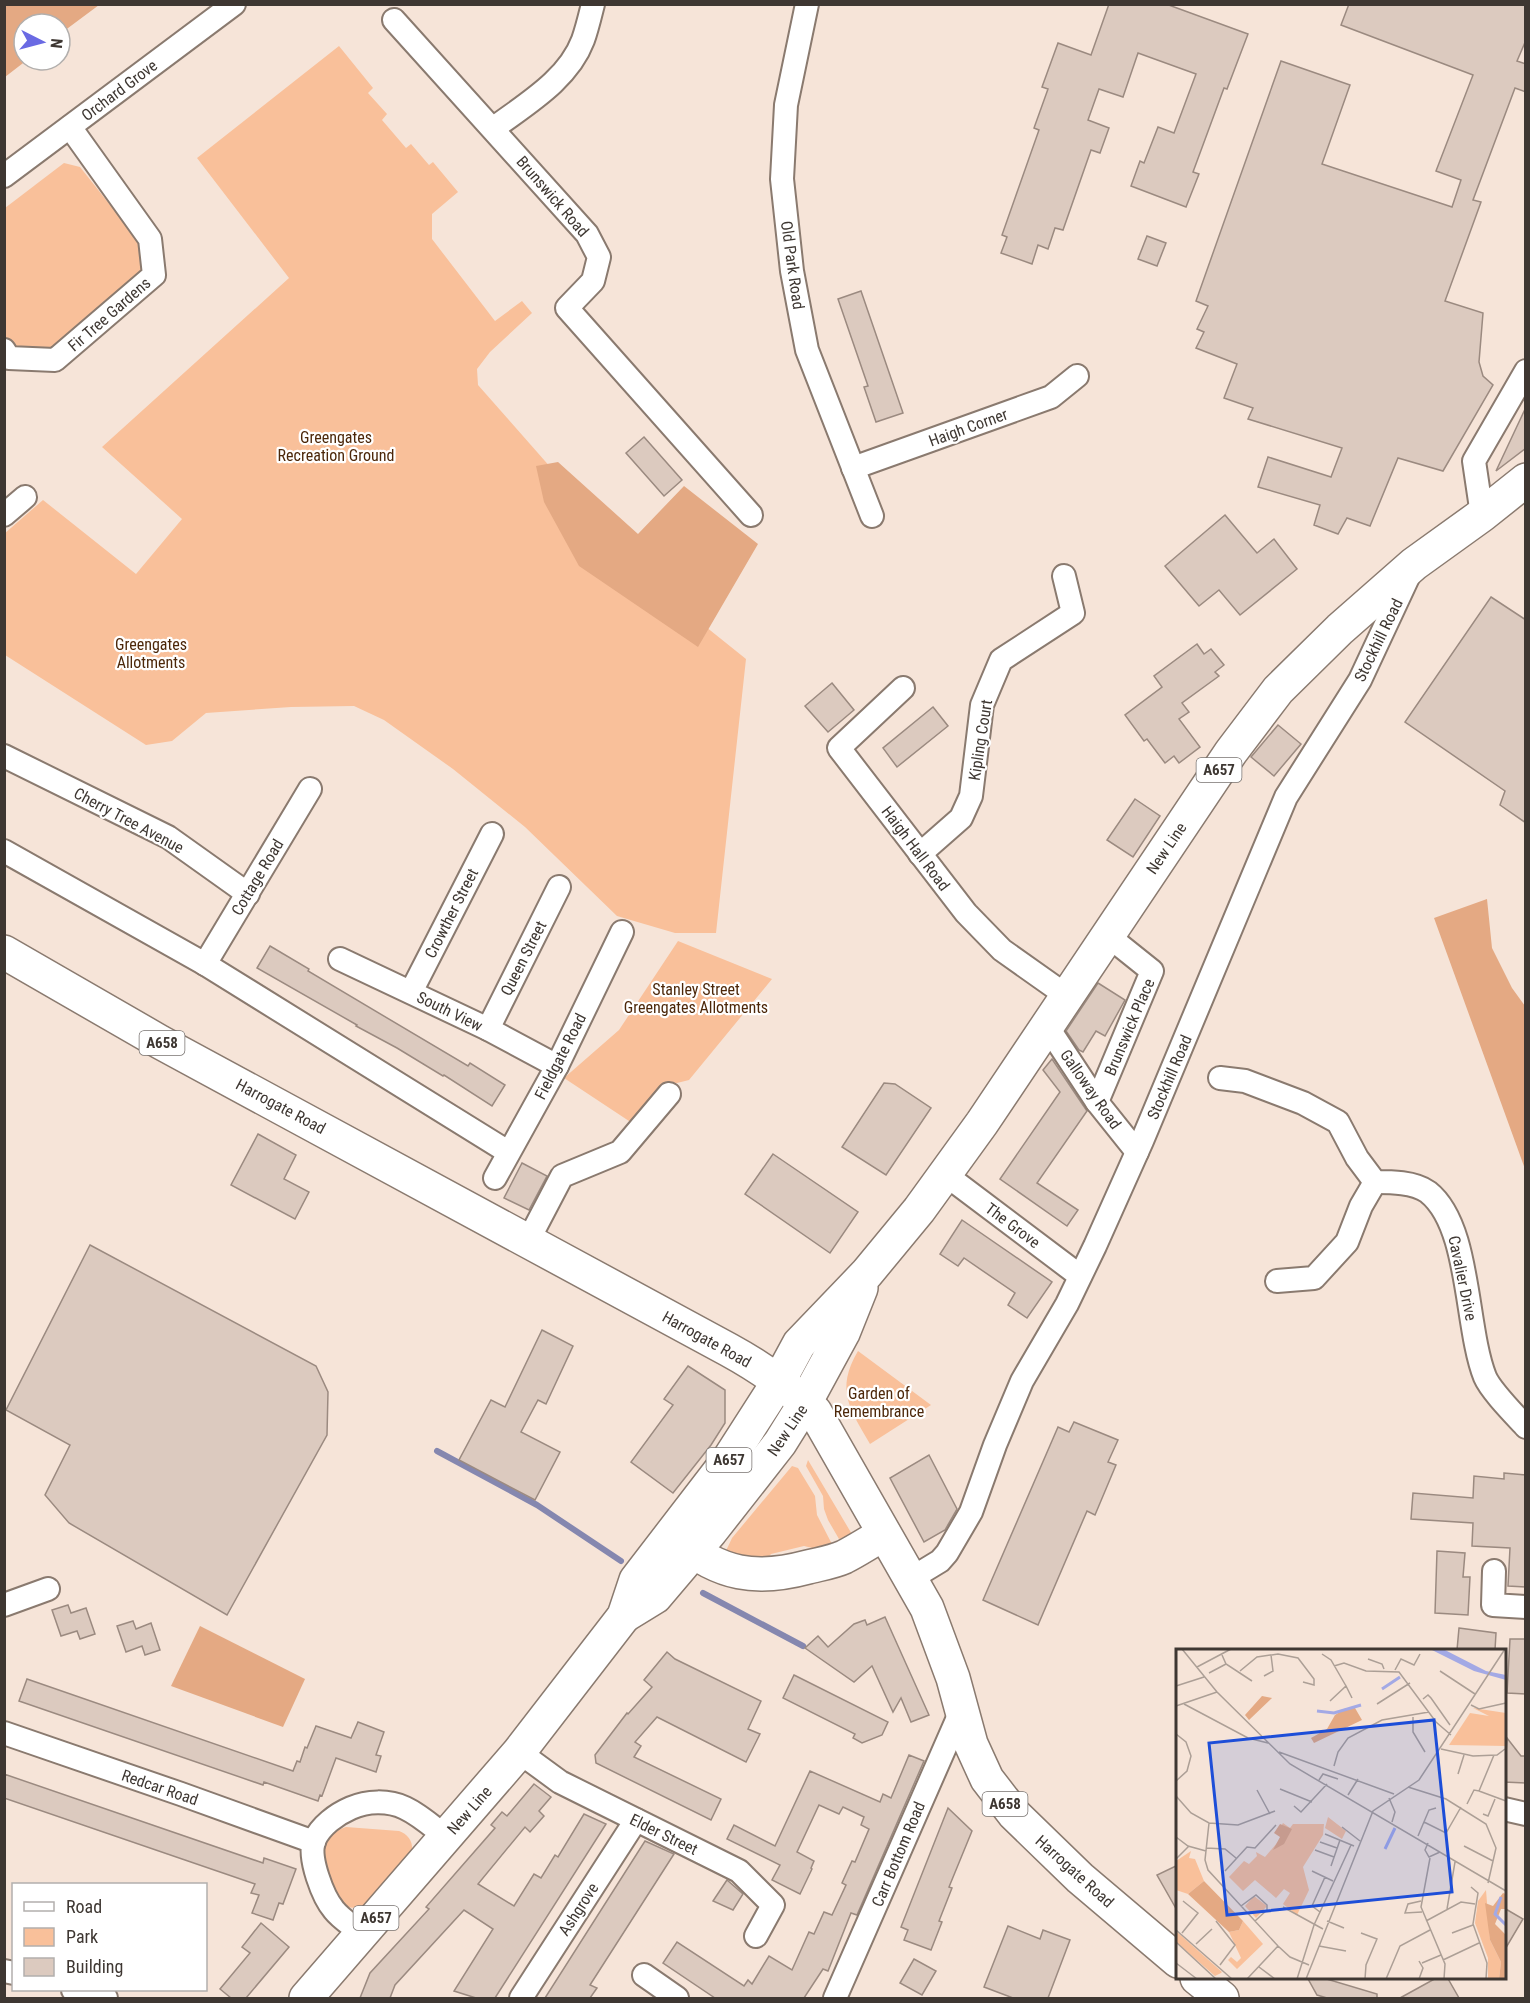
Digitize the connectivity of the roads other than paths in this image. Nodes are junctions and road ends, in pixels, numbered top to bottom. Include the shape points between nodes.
1 (234, 4) edge
2 (593, 4) edge
3 (807, 4) edge
4 (394, 20) dead end
5 (70, 127) junction
6 (494, 128) junction
7 (4, 176) edge
8 (4, 350) edge
9 (1526, 370) edge
10 (1077, 376) dead end
11 (853, 468) junction
12 (1526, 480) edge
13 (25, 497) dead end
14 (4, 515) edge
15 (752, 515) dead end
16 (1482, 515) junction
17 (872, 516) dead end
18 (1414, 564) junction
19 (1064, 576) dead end
20 (903, 688) dead end
21 (4, 756) edge
22 (310, 789) dead end
23 (492, 834) dead end
24 (4, 851) edge
25 (920, 854) junction
26 (559, 887) dead end
27 (248, 894) junction
28 (622, 932) dead end
29 (1107, 936) junction
30 (4, 952) edge
31 (340, 959) dead end
32 (205, 964) junction
33 (411, 992) junction
34 (1067, 996) junction
35 (1047, 1026) junction
36 (488, 1029) junction
37 (557, 1066) junction
38 (1220, 1078) dead end
39 (669, 1094) dead end
40 (1097, 1102) junction
41 (508, 1152) junction
42 (1137, 1152) junction
43 (946, 1175) junction
44 (495, 1178) dead end
45 (1375, 1182) junction
46 (528, 1241) junction
47 (867, 1272) junction
48 (1080, 1276) junction
49 (1277, 1281) dead end
50 (779, 1381) junction
51 (806, 1403) junction
52 (1526, 1427) edge
53 (884, 1534) junction
54 (683, 1544) junction
55 (1494, 1571) dead end
56 (912, 1578) junction
57 (48, 1589) dead end
58 (4, 1605) edge
59 (1526, 1607) edge
60 (961, 1711) junction
61 (4, 1733) edge
62 (519, 1752) junction
63 (1506, 1809) edge
64 (1526, 1814) edge
65 (636, 1820) junction
66 (446, 1837) junction
67 (314, 1842) junction
68 (362, 1934) junction
69 (756, 1936) dead end
70 (1176, 1959) edge
71 (1199, 1979) edge
72 (650, 1986) edge
73 (80, 1991) edge
74 (106, 1998) edge
75 (306, 1998) edge
76 (521, 1998) edge
77 (677, 1998) edge
78 (835, 1998) edge
79 (1222, 1998) edge

1 - 5 street, Orchard Grove
2 - 6 street via 583,41 570,63 543,92
3 - 11 street, Old Park Road via 786,105 782,179 792,271 807,350
4 - 6 street, Brunswick Road
5 - 7 street, Orchard Grove
5 - 8 street, Fir Tree Gardens via 150,239 154,275 55,360 9,357
6 - 15 street, Brunswick Road via 587,234 599,257 593,281 567,308
9 - 16 street via 1474,461
10 - 11 street, Haigh Corner via 1051,397
11 - 17 street, Old Park Road
12 - 16 main road, New Line / A657
13 - 14 street
16 - 18 main road, New Line / A657
18 - 29 main road, New Line / A657 via 1278,690 1231,752
18 - 42 street, Stockhill Road via 1360,680 1286,797
19 - 25 street, Kipling Court via 1073,613 1001,660 982,705 971,796 961,818
20 - 25 street, Haigh Hall Road via 839,748
21 - 27 street, Cherry Tree Avenue via 168,837
22 - 27 street, Cottage Road
23 - 33 street, Crowther Street
24 - 32 street
25 - 34 street, Haigh Hall Road via 966,913 1002,950
26 - 36 street, Queen Street
27 - 32 street, Cottage Road
28 - 37 street, Fieldgate Road
29 - 34 main road, New Line / A657
29 - 40 street, Brunswick Place via 1152,971
30 - 46 main road, Harrogate Road / A658 via 160,1042
31 - 33 street, South View
32 - 41 street
33 - 36 street, South View
34 - 35 main road, New Line / A657
35 - 40 street, Galloway Road
35 - 43 main road, New Line / A657
36 - 37 street, South View
37 - 41 street, Fieldgate Road
38 - 45 street via 1245,1081 1303,1103 1338,1122
39 - 46 street via 620,1152 562,1176
40 - 42 street, Galloway Road
41 - 44 street, Fieldgate Road
42 - 48 street, Stockhill Road
43 - 47 main road, New Line / A657
43 - 48 street, The Grove
45 - 49 street via 1347,1242 1314,1278
45 - 52 street, Cavalier Drive via 1400,1183 1427,1191 1440,1206 1454,1230 1486,1380
46 - 50 main road, Harrogate Road / A658
47 - 50 main road, New Line / A657 via 799,1344
47 - 51 main road, New Line / A657 via 843,1333
48 - 56 street, Stockhill Road via 1022,1381 971,1512 954,1545 940,1561
50 - 51 main road, Harrogate Road / A658
50 - 54 main road, New Line / A657 via 729,1459
51 - 53 main road, Harrogate Road / A658 via 815,1412
51 - 54 main road, New Line / A657 via 780,1443
53 - 54 main road via 835,1560 774,1575 725,1569
53 - 56 main road, Harrogate Road / A658
54 - 62 main road, New Line / A657 via 655,1597 624,1616
55 - 59 street via 1493,1605
56 - 60 main road, Harrogate Road / A658 via 942,1645
57 - 58 street
60 - 70 main road, Harrogate Road / A658 via 979,1764 1014,1814 1080,1878
60 - 78 street, Carr Bottom Road
61 - 67 street, Redcar Road
62 - 65 street, Elder Street via 560,1782
62 - 66 main road, New Line / A657
63 - 64 street
65 - 69 street, Elder Street via 739,1871 773,1905
65 - 76 street, Ashgrove
66 - 67 street via 404,1807 374,1803 339,1815
66 - 68 main road, New Line / A657
67 - 68 street via 316,1872 327,1899 334,1911
68 - 75 main road, New Line / A657
71 - 79 main road
72 - 77 street
73 - 74 street

